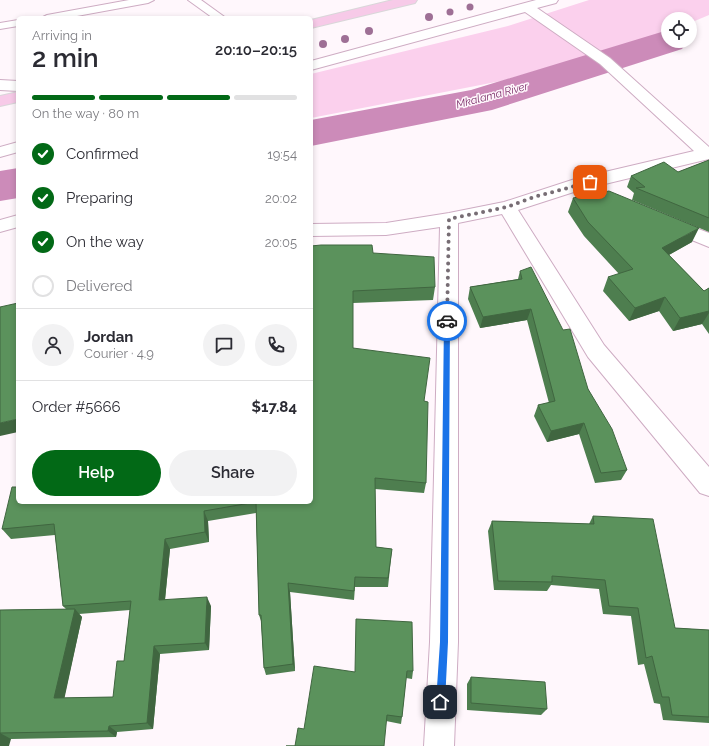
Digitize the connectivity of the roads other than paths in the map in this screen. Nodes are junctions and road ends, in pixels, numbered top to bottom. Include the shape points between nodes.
1 (148, 0) edge
2 (194, 0) edge
3 (410, 0) edge
4 (551, 0) edge
5 (527, 7) junction
6 (58, 16) edge
7 (217, 16) edge
8 (16, 23) edge
9 (313, 24) edge
10 (0, 26) edge
11 (313, 65) edge
12 (0, 85) edge
13 (16, 86) edge
14 (16, 97) edge
15 (0, 101) edge
16 (16, 148) edge
17 (0, 152) edge
18 (708, 153) edge
19 (575, 185) junction
20 (604, 197) edge
21 (507, 207) junction
22 (653, 217) edge
23 (449, 219) junction
24 (16, 222) edge
25 (0, 226) edge
26 (313, 230) edge
27 (709, 240) edge
28 (709, 485) edge
29 (439, 746) edge

1 - 6 lane
2 - 7 lane
3 - 9 highway
4 - 5 street
5 - 11 street
5 - 18 street via 606,61
8 - 10 lane
12 - 13 street
14 - 15 highway
16 - 17 street
18 - 19 street
19 - 20 street
19 - 21 street
21 - 23 street
21 - 28 street via 596,351
22 - 27 street
23 - 26 street via 386,229
23 - 29 street via 444,642
24 - 25 street

